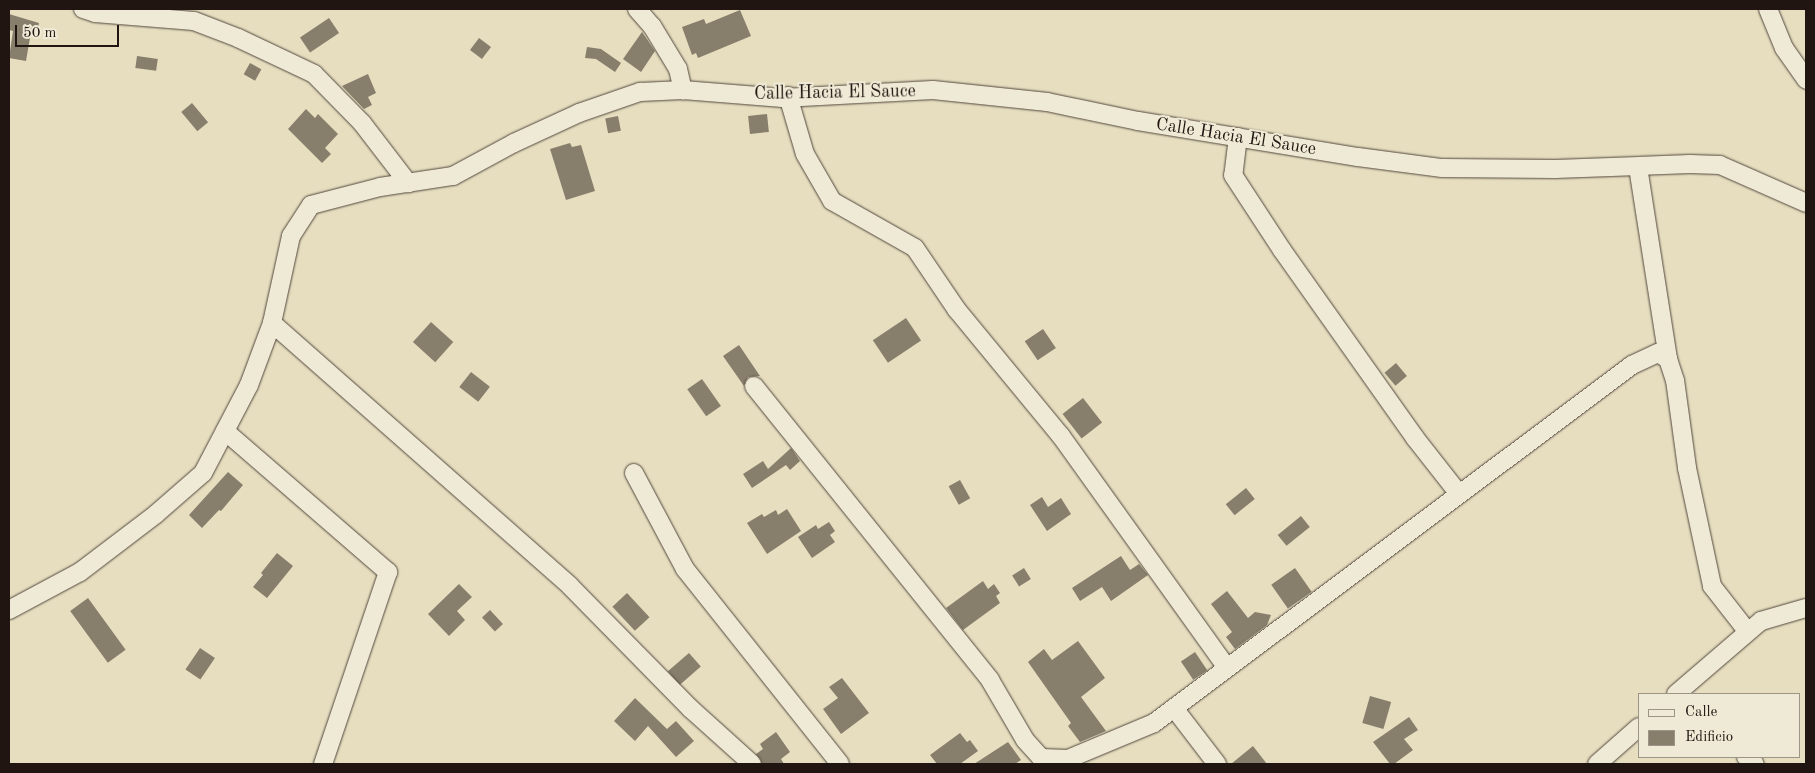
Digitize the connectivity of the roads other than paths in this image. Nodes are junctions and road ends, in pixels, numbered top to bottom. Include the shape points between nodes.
1 (83, 9) edge
2 (637, 9) edge
3 (1768, 9) edge
4 (1806, 80) edge
5 (683, 90) junction
6 (788, 96) junction
7 (1238, 137) junction
8 (1638, 166) junction
9 (408, 183) junction
10 (1806, 203) edge
11 (272, 323) junction
12 (1668, 359) junction
13 (754, 386) dead end
14 (225, 431) junction
15 (634, 473) dead end
16 (1459, 494) junction
17 (1806, 608) edge
18 (9, 610) edge
19 (1748, 632) junction
20 (1226, 668) junction
21 (1677, 693) edge
22 (1174, 708) junction
23 (1638, 728) edge
24 (1035, 761) edge
25 (323, 764) edge
26 (752, 764) edge
27 (840, 764) edge
28 (1217, 764) edge
29 (1598, 764) edge

1 - 9 street via 94,13 194,21 314,74 362,123
2 - 5 street via 652,26 678,69
3 - 4 street via 1784,48
5 - 6 street, Calle Hacia El Sauce
5 - 9 street, Calle Hacia El Sauce via 640,92 588,110 514,143 453,176
6 - 7 street, Calle Hacia El Sauce via 933,90 1047,102
6 - 20 street via 805,154 832,201 915,248 957,310 1061,436
7 - 8 street, Calle Hacia El Sauce via 1442,168
7 - 16 street via 1233,175 1298,273 1415,438
8 - 10 street, Calle Hacia El Sauce via 1720,165
8 - 12 street
9 - 11 street, Calle Hacia El Sauce via 311,205 291,236
11 - 14 street, Calle Hacia El Sauce via 250,385
11 - 26 street via 570,586 691,709
12 - 16 street via 1658,352 1632,365
12 - 19 street via 1675,380 1687,468 1712,586
13 - 24 street via 990,680
14 - 18 street, Calle Hacia El Sauce via 203,473 156,514 80,572
14 - 25 street via 388,572
15 - 27 street via 685,569
16 - 20 street
17 - 19 street via 1761,621
19 - 21 street
20 - 22 street
22 - 24 street via 1154,723 1068,759
22 - 28 street
23 - 29 street

